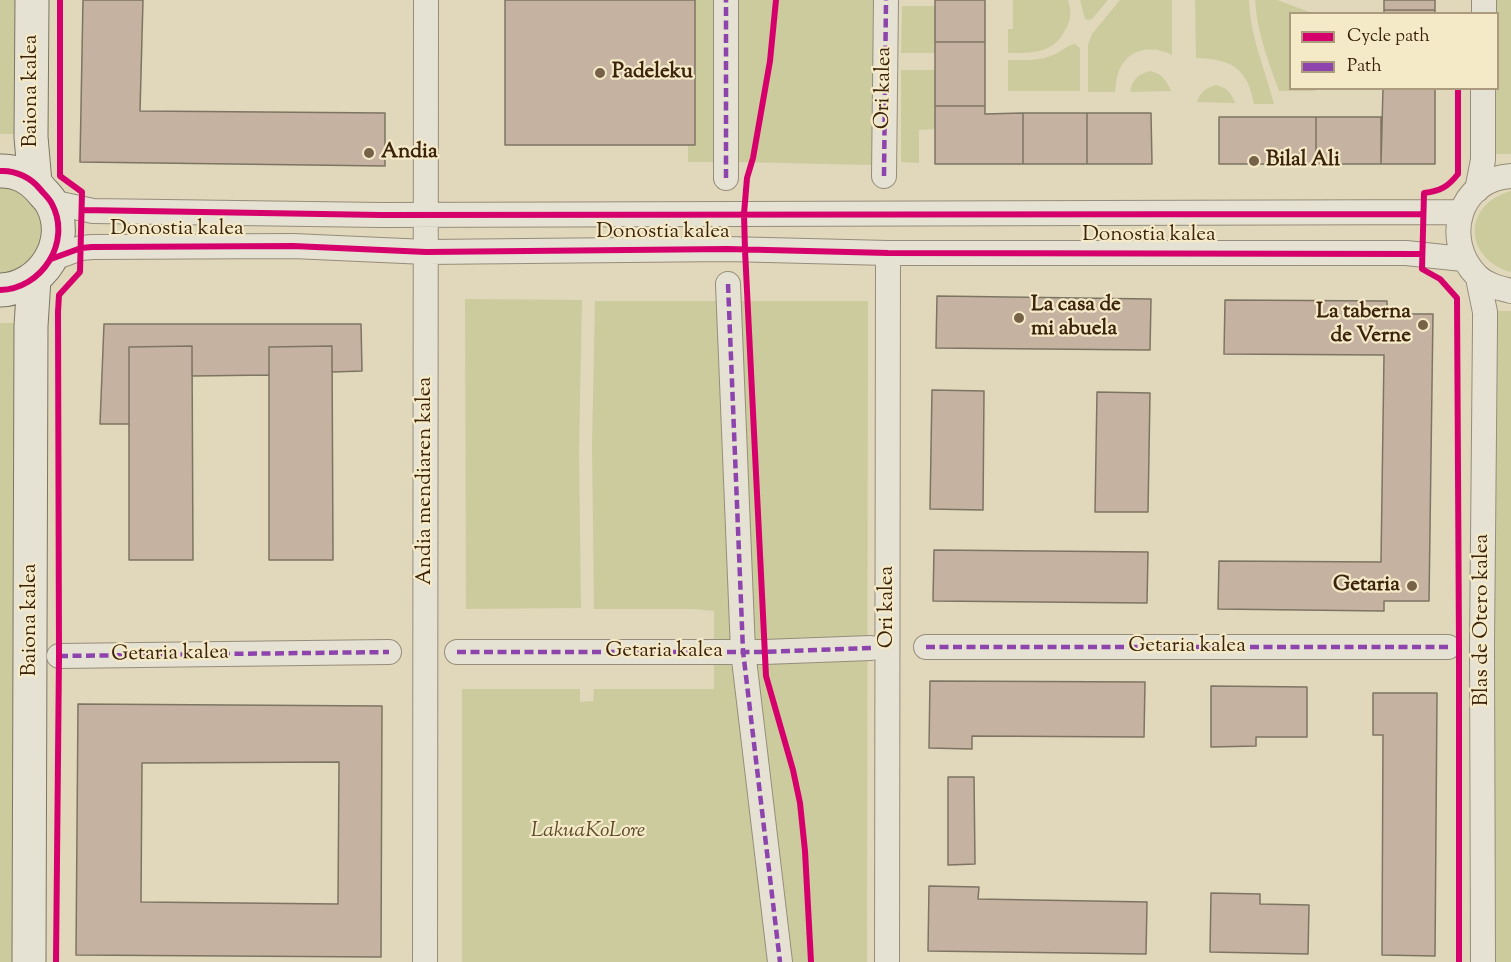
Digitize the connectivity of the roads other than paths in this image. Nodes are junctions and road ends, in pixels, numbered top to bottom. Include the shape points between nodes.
1 (32, 0) edge
2 (426, 0) edge
3 (726, 0) edge
4 (886, 0) edge
5 (1483, 90) edge
6 (0, 171) edge
7 (884, 176) dead end
8 (1511, 176) edge
9 (726, 178) dead end
10 (1477, 190) junction
11 (43, 192) junction
12 (1461, 212) junction
13 (427, 213) junction
14 (426, 252) junction
15 (888, 252) junction
16 (1463, 259) junction
17 (42, 269) junction
18 (1478, 278) junction
19 (728, 284) dead end
20 (0, 290) edge
21 (1511, 291) edge
22 (926, 647) dead end
23 (1448, 647) dead end
24 (871, 648) dead end
25 (742, 651) junction
26 (390, 652) dead end
27 (456, 652) dead end
28 (59, 656) dead end
29 (29, 962) edge
30 (425, 962) edge
31 (780, 962) edge
32 (887, 962) edge
33 (1483, 962) edge

1 - 11 street, Baiona kalea via 31,137
2 - 13 street, Andia mendiaren kalea
3 - 9 street
4 - 7 street, Ori kalea
5 - 10 street via 1483,160
6 - 11 street via 21,174
8 - 10 street via 1490,181
10 - 12 street
11 - 13 street, Donostia kalea via 93,211
11 - 17 street, Baiona kalea via 57,216 58,231 57,245
12 - 13 street, Donostia kalea
12 - 16 street via 1458,236
13 - 14 street, Andia mendiaren kalea
14 - 15 street, Donostia kalea
14 - 17 street, Donostia kalea via 292,246 92,247 81,248
14 - 30 street, Andia mendiaren kalea
15 - 16 street, Donostia kalea via 1406,253
15 - 32 street, Ori kalea
16 - 18 street
17 - 20 street via 21,286
17 - 29 street, Baiona kalea via 31,326
18 - 21 street
18 - 33 street, Blas de Otero kalea via 1485,319
19 - 25 street
22 - 23 street, Getaria kalea
24 - 25 street, Getaria kalea
25 - 27 street, Getaria kalea
25 - 31 street
26 - 28 street, Getaria kalea

